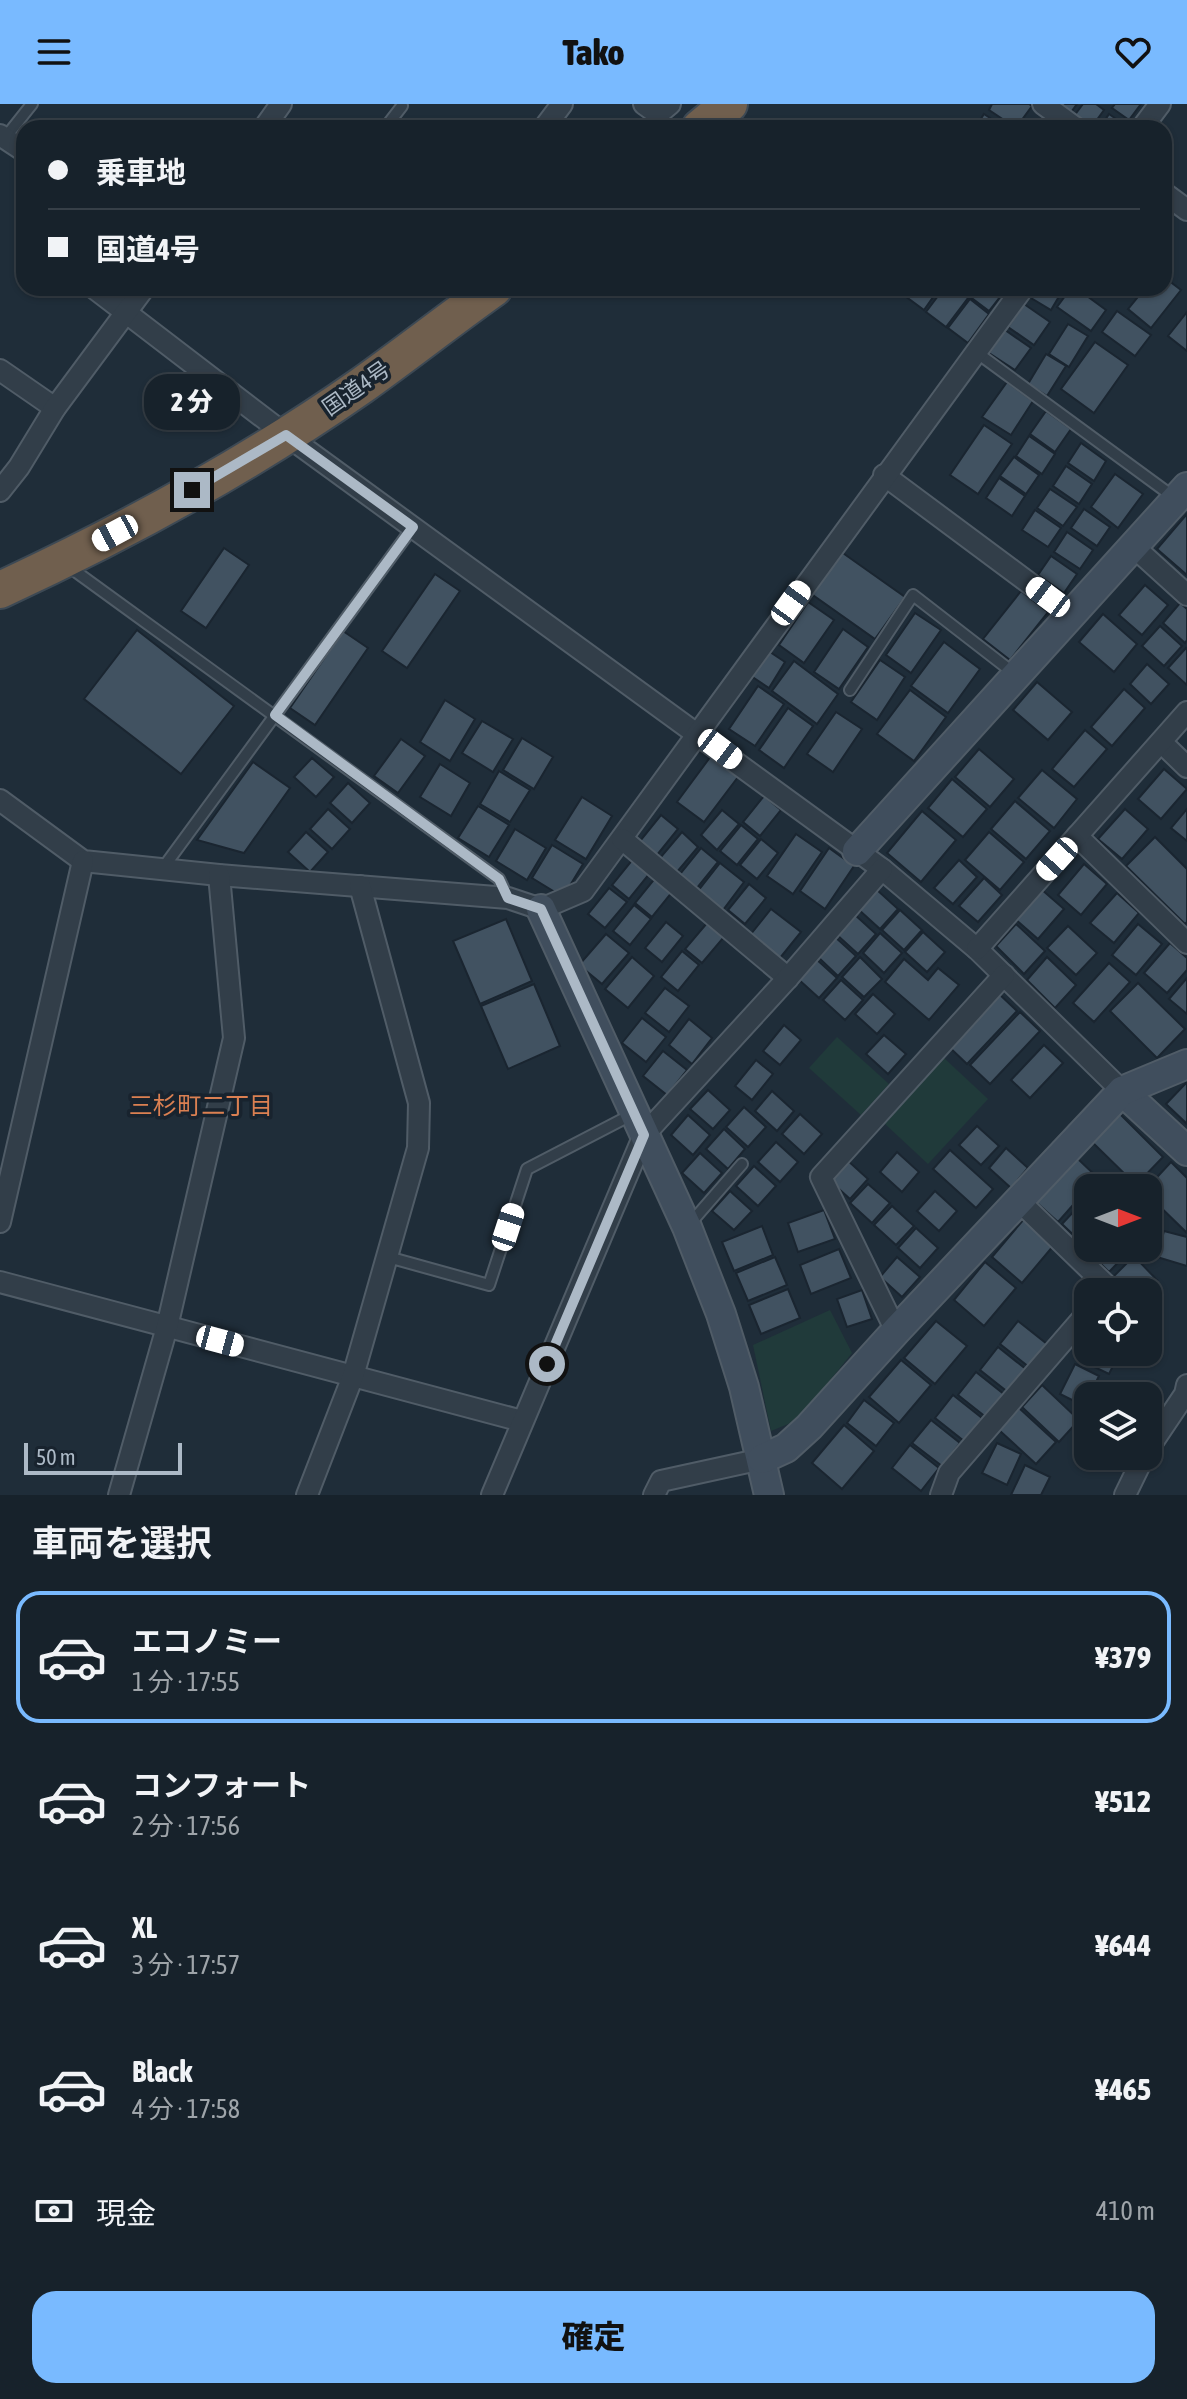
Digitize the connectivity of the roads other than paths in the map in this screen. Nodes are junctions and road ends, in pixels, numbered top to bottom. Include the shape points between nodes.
1 (32, 104) edge
2 (644, 104) edge
3 (670, 104) edge
4 (729, 104) edge
5 (1043, 104) edge
6 (17, 120) edge
7 (710, 120) edge
8 (1065, 120) edge
9 (16, 121) edge
10 (2, 136) edge
11 (105, 296) edge
12 (138, 296) edge
13 (479, 296) edge
14 (1017, 296) edge
15 (126, 311) junction
16 (976, 352) junction
17 (0, 370) edge
18 (55, 408) junction
19 (286, 435) junction
20 (884, 475) junction
21 (0, 491) edge
22 (1182, 493) edge
23 (413, 527) junction
24 (1134, 547) junction
25 (62, 561) junction
26 (0, 590) edge
27 (1187, 595) edge
28 (1072, 615) junction
29 (1016, 675) junction
30 (850, 690) dead end
31 (1187, 712) edge
32 (275, 715) junction
33 (697, 732) junction
34 (1161, 742) junction
35 (1187, 767) edge
36 (0, 800) edge
37 (1077, 836) junction
38 (622, 839) junction
39 (857, 851) junction
40 (83, 861) junction
41 (882, 869) junction
42 (162, 870) junction
43 (219, 875) junction
44 (360, 886) junction
45 (508, 898) junction
46 (541, 909) junction
47 (1187, 943) edge
48 (977, 949) junction
49 (1004, 975) junction
50 (788, 978) junction
51 (1187, 1064) edge
52 (1122, 1091) junction
53 (640, 1124) junction
54 (1187, 1151) edge
55 (742, 1164) dead end
56 (1018, 1200) junction
57 (0, 1222) edge
58 (687, 1227) junction
59 (388, 1257) junction
60 (1099, 1278) edge
61 (0, 1282) edge
62 (167, 1327) junction
63 (1074, 1328) edge
64 (896, 1331) junction
65 (353, 1376) junction
66 (1187, 1385) edge
67 (522, 1421) junction
68 (1162, 1428) edge
69 (762, 1459) junction
70 (1137, 1470) edge
71 (119, 1495) edge
72 (307, 1495) edge
73 (492, 1495) edge
74 (654, 1495) edge
75 (769, 1495) edge
76 (941, 1495) edge
77 (1125, 1495) edge

1 - 6 lane
2 - 3 street via 658,114
4 - 7 highway
5 - 8 street
9 - 10 lane
11 - 15 street
12 - 15 street
13 - 19 highway, 国道4号 via 361,386
14 - 16 street
15 - 18 street
15 - 19 street
16 - 20 street
16 - 22 lane
17 - 18 street
18 - 21 street
19 - 23 street
19 - 25 highway, 国道4号
20 - 28 street
20 - 33 street
22 - 24 street
23 - 32 lane
23 - 33 street
24 - 27 street
24 - 28 street
25 - 26 highway, 国道4号
25 - 32 lane
28 - 29 street
29 - 30 lane via 913,595
29 - 39 street
31 - 34 street
32 - 42 lane
32 - 45 lane via 499,879
33 - 38 street
33 - 39 street
34 - 35 street
34 - 37 street
36 - 40 street
37 - 47 street
37 - 48 street
38 - 46 street via 583,891
38 - 50 street
39 - 41 street
40 - 42 street
40 - 57 street
41 - 48 street
41 - 50 street
42 - 43 street
43 - 44 street
43 - 62 street via 234,1038
44 - 45 street
44 - 59 street via 419,1103 418,1148
45 - 46 street
46 - 53 street
48 - 49 street
49 - 52 street
49 - 64 street via 821,1177
50 - 53 street
51 - 52 street
52 - 54 street
52 - 56 street
53 - 58 street
53 - 59 lane via 527,1169 489,1285
53 - 67 street
55 - 58 lane
56 - 60 street
56 - 64 street
58 - 69 street via 726,1328
59 - 65 street
61 - 62 street
62 - 65 street
62 - 71 street
63 - 76 street via 949,1473
64 - 69 street via 809,1427 786,1448
65 - 67 street
65 - 72 street
66 - 68 street
67 - 73 street
69 - 74 street via 661,1481
69 - 75 street
70 - 77 street

